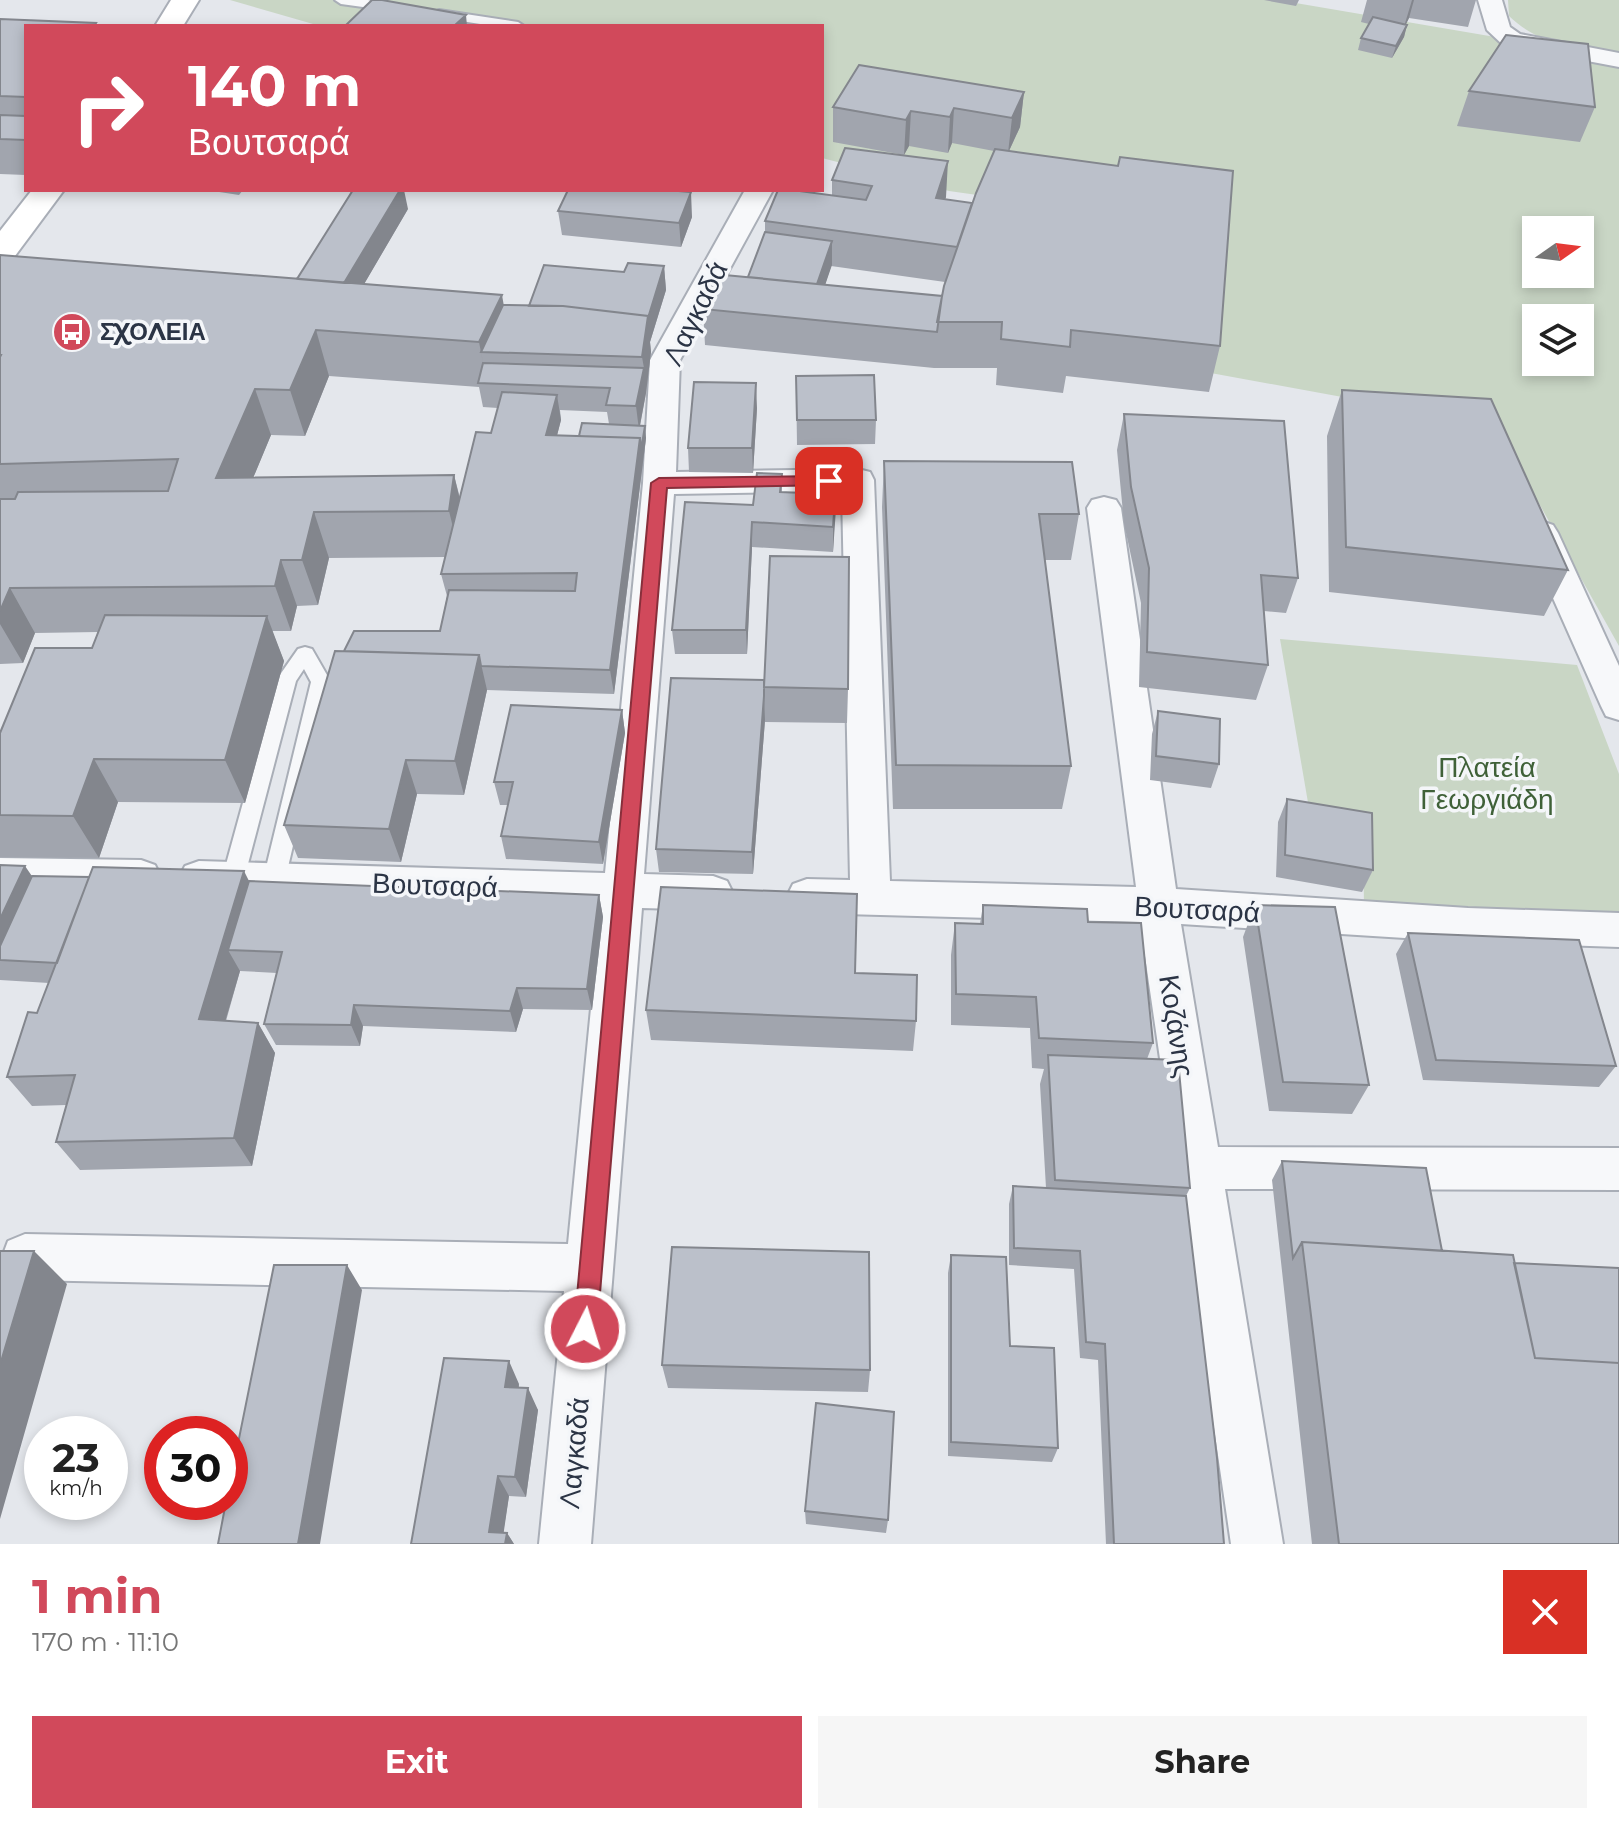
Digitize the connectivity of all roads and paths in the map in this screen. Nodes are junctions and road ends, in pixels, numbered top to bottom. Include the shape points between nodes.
1 (185, 0) edge
2 (341, 0) edge
3 (1490, 0) edge
4 (400, 9) edge
5 (430, 13) edge
6 (170, 24) edge
7 (504, 24) edge
8 (1619, 60) edge
9 (46, 192) edge
10 (758, 192) edge
11 (0, 253) edge
12 (659, 483) junction
13 (1527, 503) edge
14 (1104, 508) dead end
15 (1619, 706) edge
16 (0, 875) edge
17 (233, 879) junction
18 (274, 880) junction
19 (624, 891) junction
20 (871, 898) junction
21 (1158, 905) junction
22 (1619, 930) edge
23 (1200, 1168) junction
24 (1619, 1169) edge
25 (25, 1257) edge
26 (591, 1268) junction
27 (565, 1544) edge
28 (1257, 1544) edge

1 - 6 street
2 - 4 lane
3 - 8 street via 1499,30 1512,40
5 - 7 lane
9 - 11 street
10 - 12 street, Λαγκαδά via 665,360
12 - 19 street, Λαγκαδά
12 - 20 street via 858,480
13 - 15 street
14 - 21 street, Κοζάνης
16 - 17 street, Βουτσαρά
17 - 18 street, Βουτσαρά
17 - 18 lane via 287,679 305,654 321,682
18 - 19 street, Βουτσαρά
19 - 20 street, Βουτσαρά
19 - 26 street, Λαγκαδά
20 - 21 street, Βουτσαρά
21 - 22 street, Βουτσαρά
21 - 23 street, Κοζάνης
23 - 24 street
23 - 28 street, Κοζάνης
25 - 26 street
26 - 27 street, Λαγκαδά

